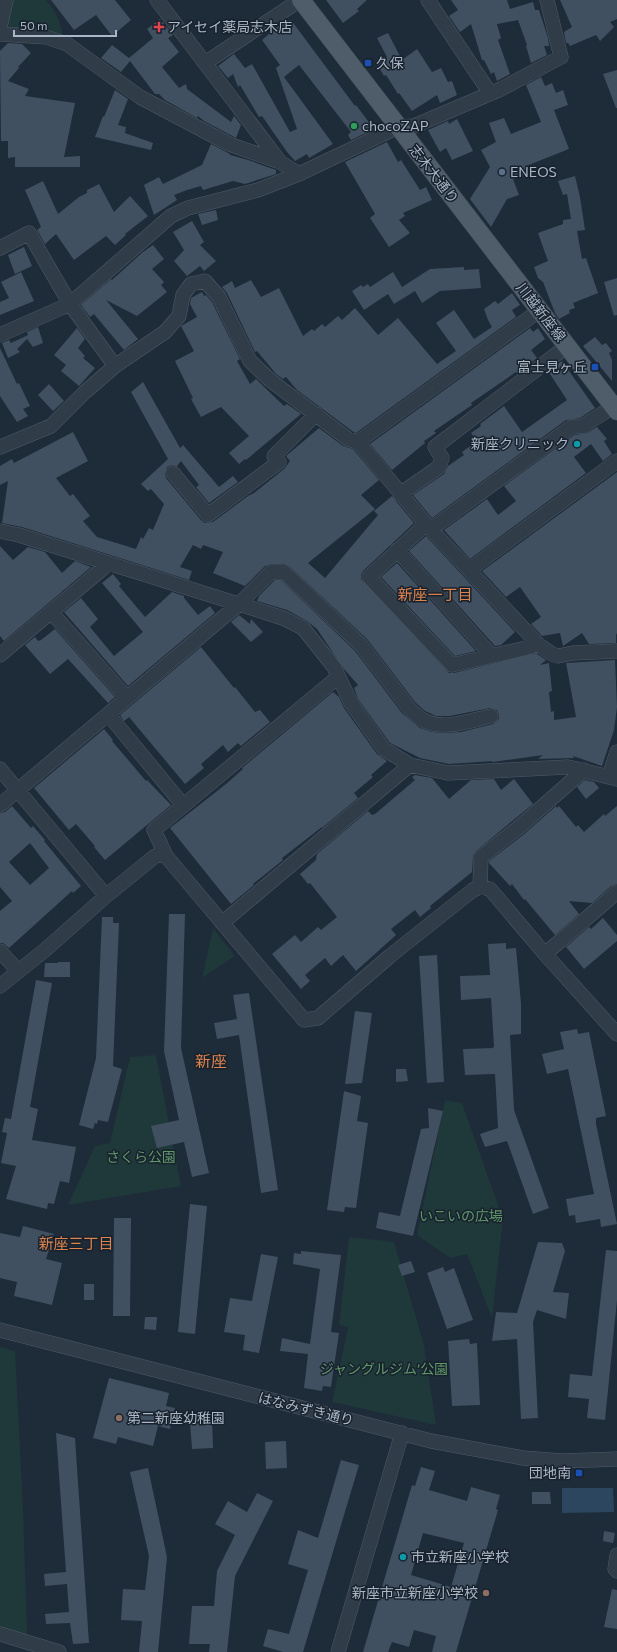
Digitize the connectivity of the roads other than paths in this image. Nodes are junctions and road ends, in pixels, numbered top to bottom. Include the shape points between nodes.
1 (6, 0) edge
2 (157, 0) edge
3 (300, 0) edge
4 (428, 0) edge
5 (547, 0) edge
6 (0, 27) edge
7 (0, 34) edge
8 (205, 63) junction
9 (490, 93) junction
10 (398, 127) junction
11 (280, 162) junction
12 (299, 174) junction
13 (0, 248) edge
14 (495, 252) joint
15 (70, 304) junction
16 (540, 310) junction
17 (0, 335) edge
18 (567, 346) junction
19 (115, 366) junction
20 (615, 408) edge
21 (316, 414) junction
22 (358, 442) junction
23 (0, 447) edge
24 (617, 461) edge
25 (173, 473) dead end
26 (400, 494) junction
27 (428, 526) junction
28 (0, 532) edge
29 (397, 550) junction
30 (108, 564) junction
31 (469, 570) junction
32 (239, 604) junction
33 (51, 612) junction
34 (538, 644) junction
35 (617, 651) edge
36 (0, 655) edge
37 (492, 656) junction
38 (338, 677) junction
39 (127, 698) junction
40 (108, 714) junction
41 (491, 716) dead end
42 (617, 752) edge
43 (410, 765) junction
44 (0, 769) edge
45 (584, 770) junction
46 (613, 778) edge
47 (17, 790) junction
48 (0, 805) edge
49 (183, 805) junction
50 (166, 856) junction
51 (480, 887) junction
52 (617, 892) edge
53 (106, 896) junction
54 (222, 923) junction
55 (0, 951) edge
56 (544, 954) junction
57 (18, 971) junction
58 (0, 986) edge
59 (617, 1034) edge
60 (0, 1330) edge
61 (402, 1433) junction
62 (617, 1459) edge
63 (617, 1556) edge
64 (617, 1571) edge
65 (0, 1634) edge
66 (59, 1652) edge
67 (338, 1652) edge

1 - 6 street
2 - 8 street
3 - 8 street
3 - 10 main road, 志木大通り
4 - 9 street
5 - 9 street via 561,57
7 - 11 street via 46,38 68,44 140,97 229,144
8 - 11 street
9 - 10 street via 414,126
10 - 12 street
10 - 14 main road, 志木大通り
11 - 12 street
12 - 15 street via 258,190 188,208 171,216
13 - 15 street via 28,233
14 - 16 main road, 川越新座線
15 - 17 street
15 - 19 street
16 - 18 main road, 川越新座線
16 - 22 street
18 - 20 main road, 川越新座線
18 - 26 street via 435,447 442,458 439,467
19 - 21 street via 165,332 179,316 183,295 191,284 205,281 219,297 250,360 270,380
19 - 23 street via 51,426
20 - 27 street via 583,426 571,427
21 - 22 street via 348,438
21 - 25 street via 274,456 279,462 208,515
22 - 26 street
24 - 31 street
26 - 27 street
27 - 29 street
27 - 31 street
28 - 30 street via 19,535
29 - 37 street
29 - 37 street via 369,577 452,665
30 - 32 street
30 - 33 street
31 - 34 street
32 - 38 street via 283,618 303,628 334,667
32 - 39 street
32 - 41 street via 271,572 284,572 361,645 418,717 427,722 449,725
33 - 36 street
33 - 39 street
34 - 35 street via 558,656
34 - 37 street
38 - 43 street via 351,703 384,749
38 - 49 street
39 - 40 street
40 - 47 street
40 - 49 street
42 - 46 street
43 - 45 street via 448,773 568,767
43 - 54 street
44 - 47 street
45 - 46 street
45 - 51 street via 481,857
47 - 48 street
47 - 53 street
49 - 50 street via 154,830
50 - 53 street via 154,857
50 - 54 street
51 - 54 street via 396,952 318,1018 304,1020
51 - 56 street via 490,889
52 - 56 street
53 - 57 street
55 - 57 street
56 - 59 street
57 - 58 street
60 - 61 street, はなみずき通り
61 - 62 street, はなみずき通り via 523,1458
61 - 67 street
63 - 64 street
65 - 66 street

